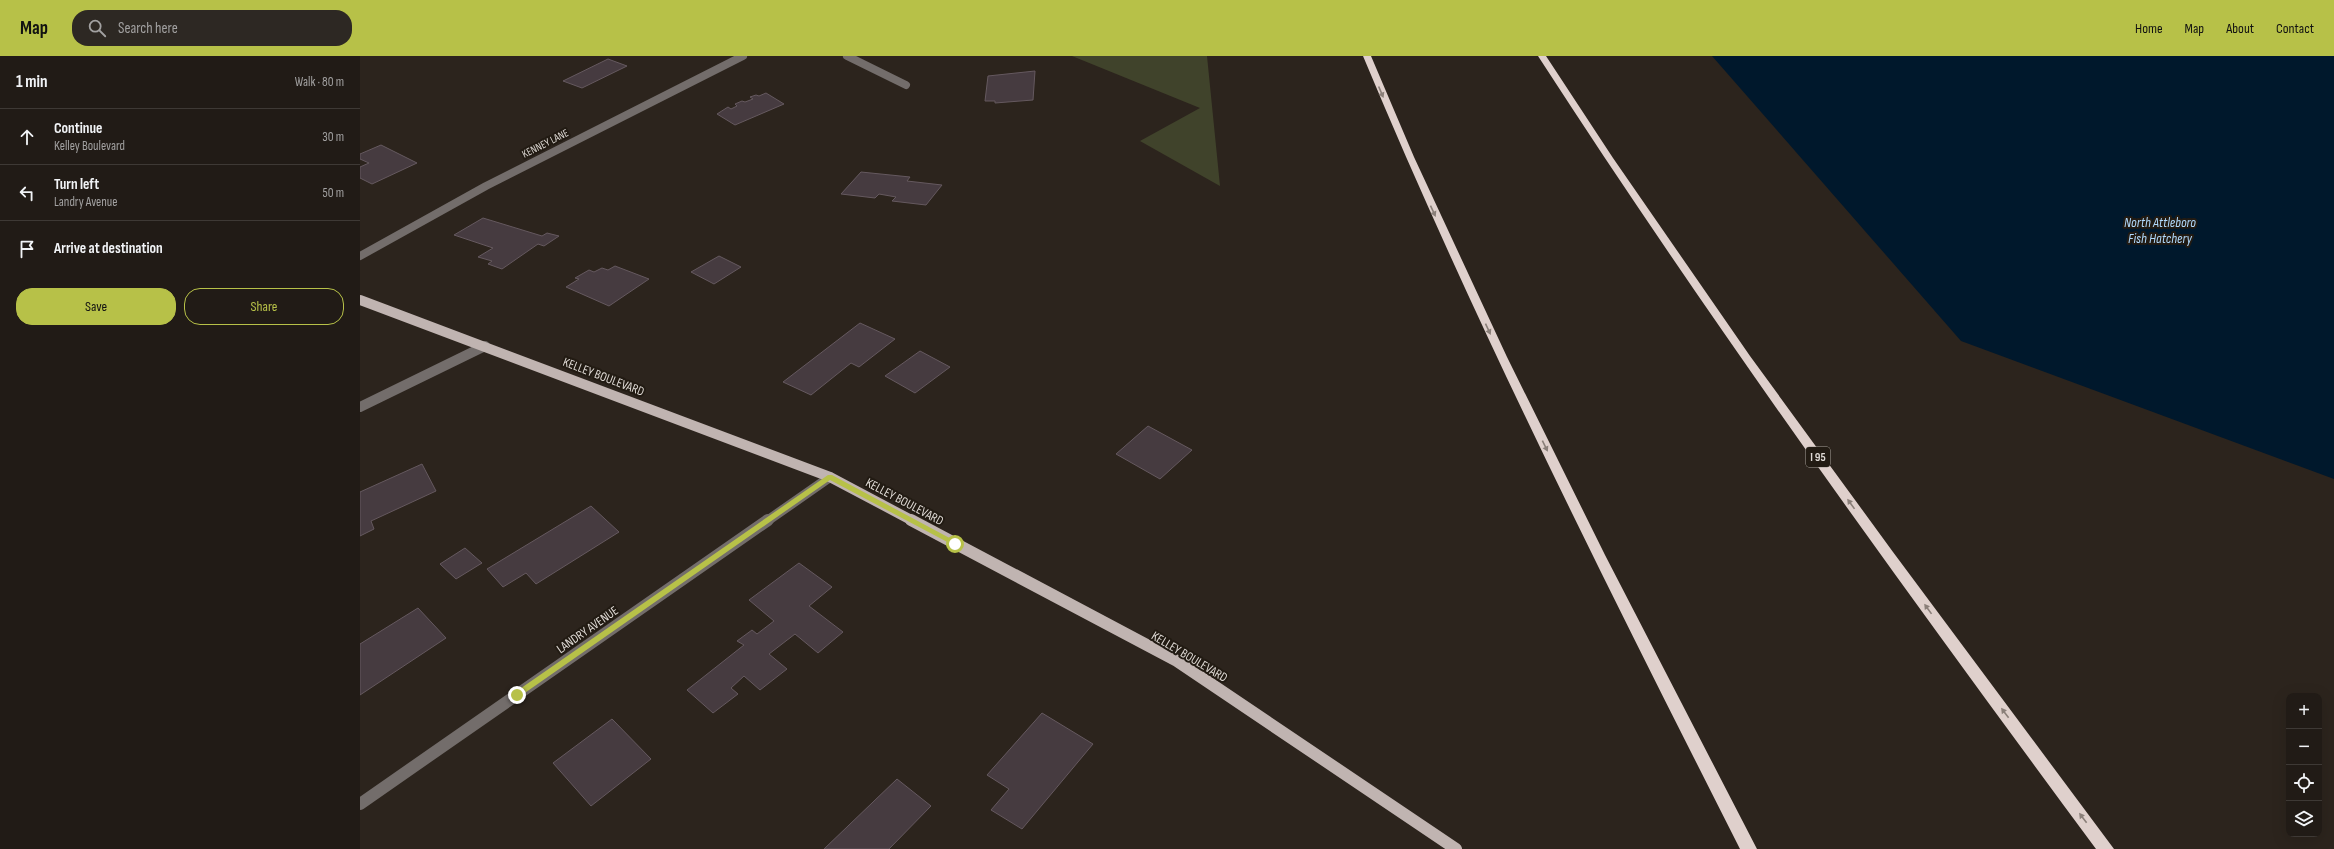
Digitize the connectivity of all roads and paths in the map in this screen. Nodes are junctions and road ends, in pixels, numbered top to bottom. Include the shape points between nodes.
1 (743, 56) edge
2 (847, 56) edge
3 (1366, 56) edge
4 (1542, 56) edge
5 (906, 85) dead end
6 (360, 256) edge
7 (360, 300) edge
8 (485, 346) junction
9 (360, 407) edge
10 (830, 477) junction
11 (360, 804) edge
12 (1456, 849) edge
13 (1749, 849) edge
14 (2106, 849) edge

1 - 6 street, KENNEY LANE via 486,186
2 - 5 street
3 -> 13 highway via 1427,199 1500,356
14 -> 4 highway, I 95 via 1940,626 1714,312
7 - 8 main road, KELLEY BOULEVARD
8 - 9 street
8 - 10 main road, KELLEY BOULEVARD
10 - 11 street, LANDRY AVENUE
10 - 12 main road, KELLEY BOULEVARD via 1177,661

